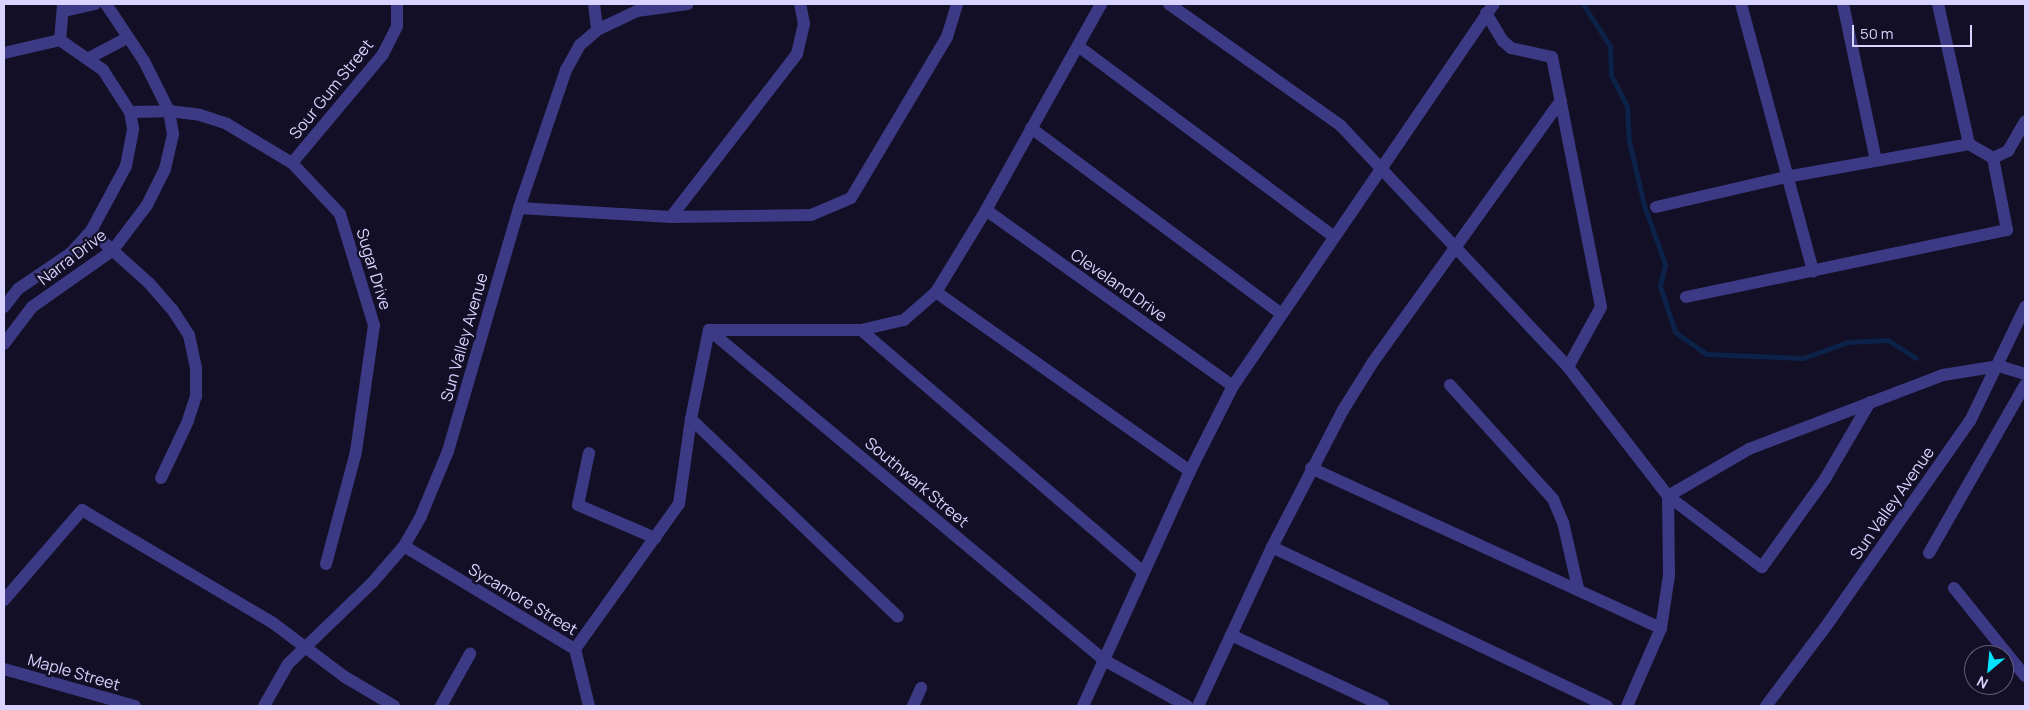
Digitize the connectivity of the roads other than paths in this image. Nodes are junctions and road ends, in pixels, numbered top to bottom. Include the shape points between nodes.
1 (95, 4) edge
2 (106, 4) edge
3 (397, 4) edge
4 (594, 4) edge
5 (688, 4) edge
6 (800, 4) edge
7 (957, 4) edge
8 (1101, 4) edge
9 (1169, 4) edge
10 (1741, 4) edge
11 (1843, 4) edge
12 (1938, 4) edge
13 (64, 7) edge
14 (1490, 9) edge
15 (597, 30) junction
16 (127, 38) junction
17 (60, 40) junction
18 (1078, 46) junction
19 (4, 53) edge
20 (89, 58) junction
21 (1561, 100) junction
22 (169, 111) junction
23 (130, 112) junction
24 (2025, 122) edge
25 (1031, 128) junction
26 (1969, 144) junction
27 (1993, 158) junction
28 (1876, 160) junction
29 (292, 164) junction
30 (1381, 165) junction
31 (1786, 177) junction
32 (1656, 207) dead end
33 (519, 208) junction
34 (986, 210) junction
35 (670, 217) junction
36 (91, 231) junction
37 (1334, 238) junction
38 (113, 250) junction
39 (1456, 251) junction
40 (1813, 271) junction
41 (936, 292) junction
42 (1686, 297) dead end
43 (5, 301) edge
44 (2025, 307) edge
45 (1280, 312) junction
46 (709, 330) junction
47 (861, 330) junction
48 (4, 344) edge
49 (1999, 366) junction
50 (1568, 367) junction
51 (2025, 374) edge
52 (1450, 385) dead end
53 (2025, 385) edge
54 (1234, 386) junction
55 (1870, 402) junction
56 (691, 418) junction
57 (589, 453) dead end
58 (1311, 468) junction
59 (1190, 471) junction
60 (161, 478) dead end
61 (1668, 496) junction
62 (655, 538) junction
63 (404, 546) junction
64 (1272, 547) junction
65 (1929, 553) dead end
66 (326, 564) dead end
67 (1143, 572) junction
68 (1578, 588) junction
69 (1954, 588) dead end
70 (4, 600) edge
71 (898, 617) dead end
72 (1661, 628) junction
73 (1231, 635) junction
74 (302, 647) junction
75 (575, 649) junction
76 (470, 654) dead end
77 (1104, 660) junction
78 (4, 669) edge
79 (2025, 676) edge
80 (922, 688) dead end
81 (135, 706) edge
82 (264, 706) edge
83 (394, 706) edge
84 (441, 706) edge
85 (589, 706) edge
86 (913, 706) edge
87 (1083, 706) edge
88 (1187, 706) edge
89 (1198, 706) edge
90 (1384, 706) edge
91 (1607, 706) edge
92 (1627, 706) edge
93 (1766, 706) edge

1 - 13 street
2 - 16 street, Narra Drive
3 - 29 street, Sour Gum Street via 397,26 383,54
4 - 15 street
5 - 15 street, Sun Valley Avenue via 637,11
6 - 35 street via 804,24 797,54
7 - 35 street via 947,37 851,198 812,215
8 - 18 street
9 - 30 street via 1341,126
10 - 31 street
11 - 28 street
12 - 26 street
13 - 17 street
14 - 21 street via 1503,41 1511,48 1552,57
14 - 30 street
15 - 33 street, Sun Valley Avenue via 580,45 566,70
16 - 20 street
16 - 22 street, Narra Drive via 157,84
17 - 19 street
17 - 20 street, Narra Drive
18 - 25 street
18 - 37 street
20 - 23 street, Narra Drive via 118,89
21 - 39 street
21 - 50 street via 1601,307
22 - 23 street, Sugar Drive
22 - 29 street, Sugar Drive via 200,115 226,124
22 - 38 street, Narra Drive via 173,134 165,169 147,205
23 - 36 street, Narra Drive via 133,129 126,166
24 - 27 street via 2008,151
25 - 34 street
25 - 45 street
26 - 27 street
26 - 28 street
27 - 40 street via 2007,230
28 - 31 street
29 - 66 street, Sugar Drive via 340,214 374,325 356,452
30 - 37 street
30 - 39 street
31 - 32 street
31 - 40 street
33 - 35 street
33 - 63 street, Sun Valley Avenue via 448,451 436,484
34 - 41 street
34 - 54 street, Cleveland Drive
36 - 38 street
36 - 43 street, Narra Drive via 71,253
37 - 45 street
38 - 48 street, Narra Drive via 32,307
38 - 60 street via 172,309 188,335 196,368 196,396 188,422
39 - 50 street
39 - 58 street via 1373,362
40 - 42 street
41 - 47 street via 904,320
41 - 59 street
44 - 49 street, Sun Valley Avenue
45 - 54 street
46 - 47 street
46 - 56 street
46 - 77 street, Southwark Street
47 - 67 street
49 - 51 street
49 - 55 street via 1943,375
49 - 93 street, Sun Valley Avenue via 1970,420 1829,622
50 - 61 street
52 - 68 street via 1553,499 1563,522
53 - 65 street
54 - 59 street
55 - 61 street via 1748,449
55 - 61 street via 1825,478 1762,567
56 - 62 street via 679,504
56 - 71 street
57 - 62 street via 578,505
58 - 64 street
58 - 68 street
59 - 67 street
61 - 72 street via 1670,575
62 - 75 street
63 - 74 street, Sun Valley Avenue via 372,583
63 - 75 street, Sycamore Street
64 - 73 street
64 - 91 street
67 - 77 street
68 - 72 street
69 - 79 street
70 - 74 street via 82,510 273,622
72 - 92 street
73 - 89 street
73 - 90 street
74 - 82 street, Sun Valley Avenue via 288,664
74 - 83 street
75 - 85 street, Sycamore Street
76 - 84 street
77 - 87 street
77 - 88 street, Southwark Street
78 - 81 street, Maple Street
80 - 86 street

